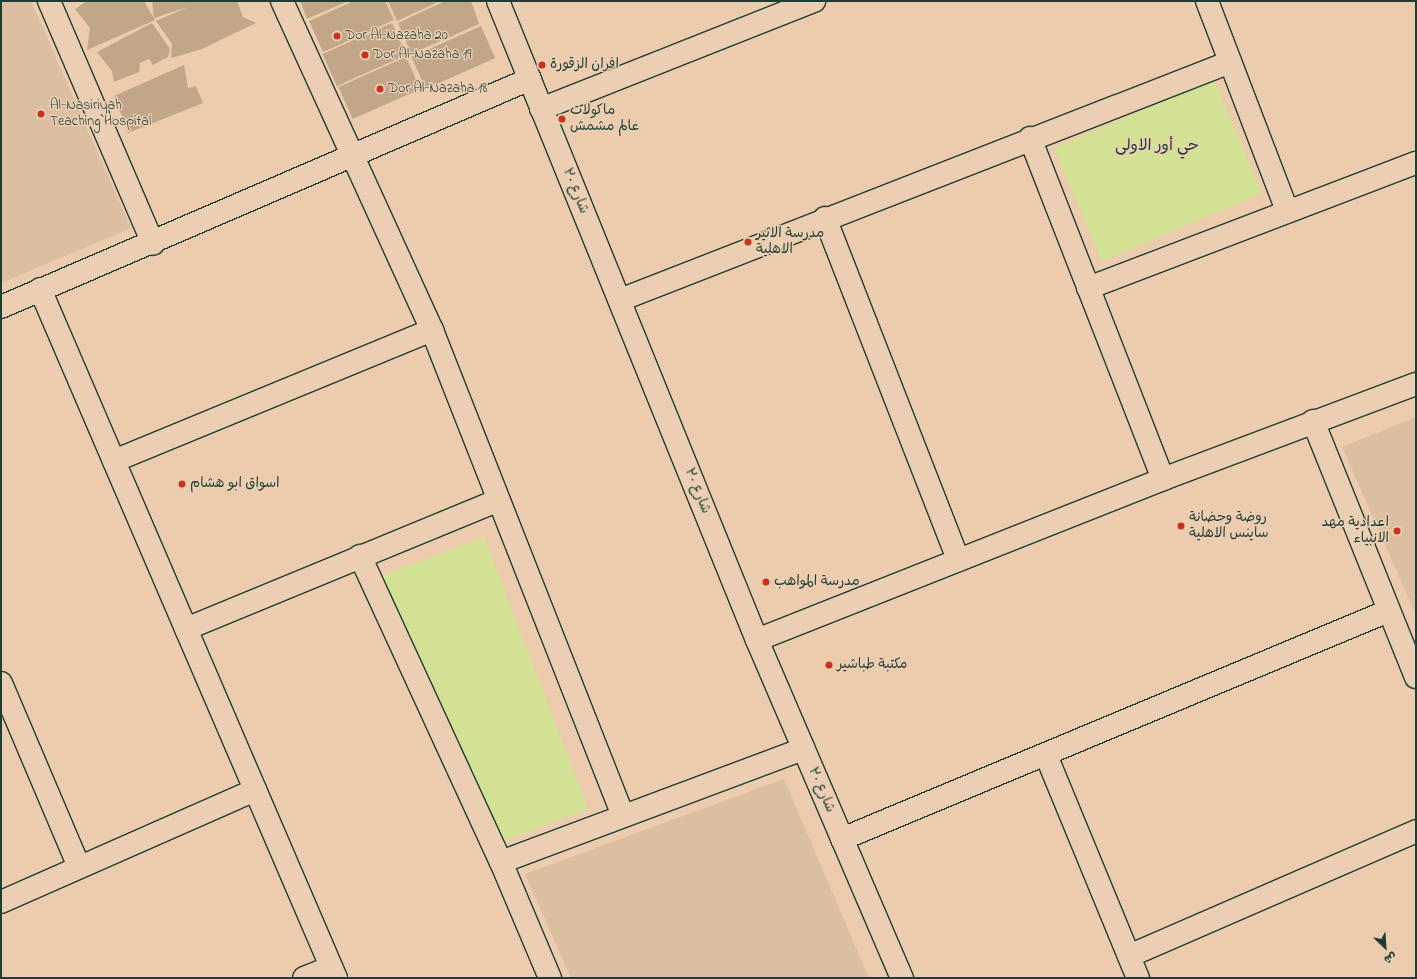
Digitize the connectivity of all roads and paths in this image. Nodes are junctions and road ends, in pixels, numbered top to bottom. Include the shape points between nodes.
1 (49, 1) edge
2 (282, 1) edge
3 (498, 1) edge
4 (814, 1) edge
5 (1207, 1) edge
6 (1230, 62) junction
7 (530, 78) junction
8 (541, 108) junction
9 (1030, 138) junction
10 (352, 158) junction
11 (1416, 164) edge
12 (1287, 210) junction
13 (825, 218) junction
14 (153, 244) junction
15 (1088, 288) junction
16 (40, 289) junction
17 (620, 300) junction
18 (1, 307) edge
19 (432, 330) junction
20 (1416, 384) edge
21 (1313, 422) junction
22 (114, 461) junction
23 (1163, 479) junction
24 (497, 501) junction
25 (360, 556) junction
26 (958, 560) junction
27 (1388, 611) junction
28 (186, 629) junction
29 (758, 640) junction
30 (1416, 677) edge
31 (1, 683) edge
32 (6, 711) edge
33 (804, 749) junction
34 (1046, 755) junction
35 (255, 790) junction
36 (623, 816) junction
37 (1416, 831) edge
38 (842, 839) junction
39 (501, 862) junction
40 (79, 867) junction
41 (1, 902) edge
42 (1129, 956) junction
43 (333, 972) edge
44 (304, 978) edge
45 (550, 978) edge
46 (902, 978) edge
47 (1138, 978) edge

1 - 14 street
2 - 10 street
3 - 7 street, شارع ٣٠
4 - 8 street
5 - 6 street
6 - 9 street
6 - 12 street
7 - 8 street, شارع ٣٠
7 - 10 street
8 - 17 street, شارع ٣٠
9 - 13 street
9 - 15 street
10 - 14 street
10 - 19 street
11 - 12 street
12 - 15 street
13 - 17 street
13 - 26 street
14 - 16 street
15 - 23 street
16 - 18 street
16 - 22 street
17 - 29 street, شارع ٣٠
19 - 22 street
19 - 24 street
20 - 21 street
21 - 23 street
21 - 27 street
22 - 28 street
23 - 26 street
24 - 25 street
24 - 36 street
25 - 28 street
25 - 39 street
26 - 29 street
27 - 30 street
27 - 34 street
28 - 35 street
29 - 33 street, شارع ٣٠
31 - 32 street
32 - 40 street
33 - 36 street
33 - 38 street, شارع ٣٠
34 - 38 street
34 - 42 street
35 - 40 street
35 - 43 street
36 - 39 street
37 - 42 street
38 - 46 street, شارع ٣٠
39 - 45 street
40 - 41 street
42 - 47 street
43 - 44 street

